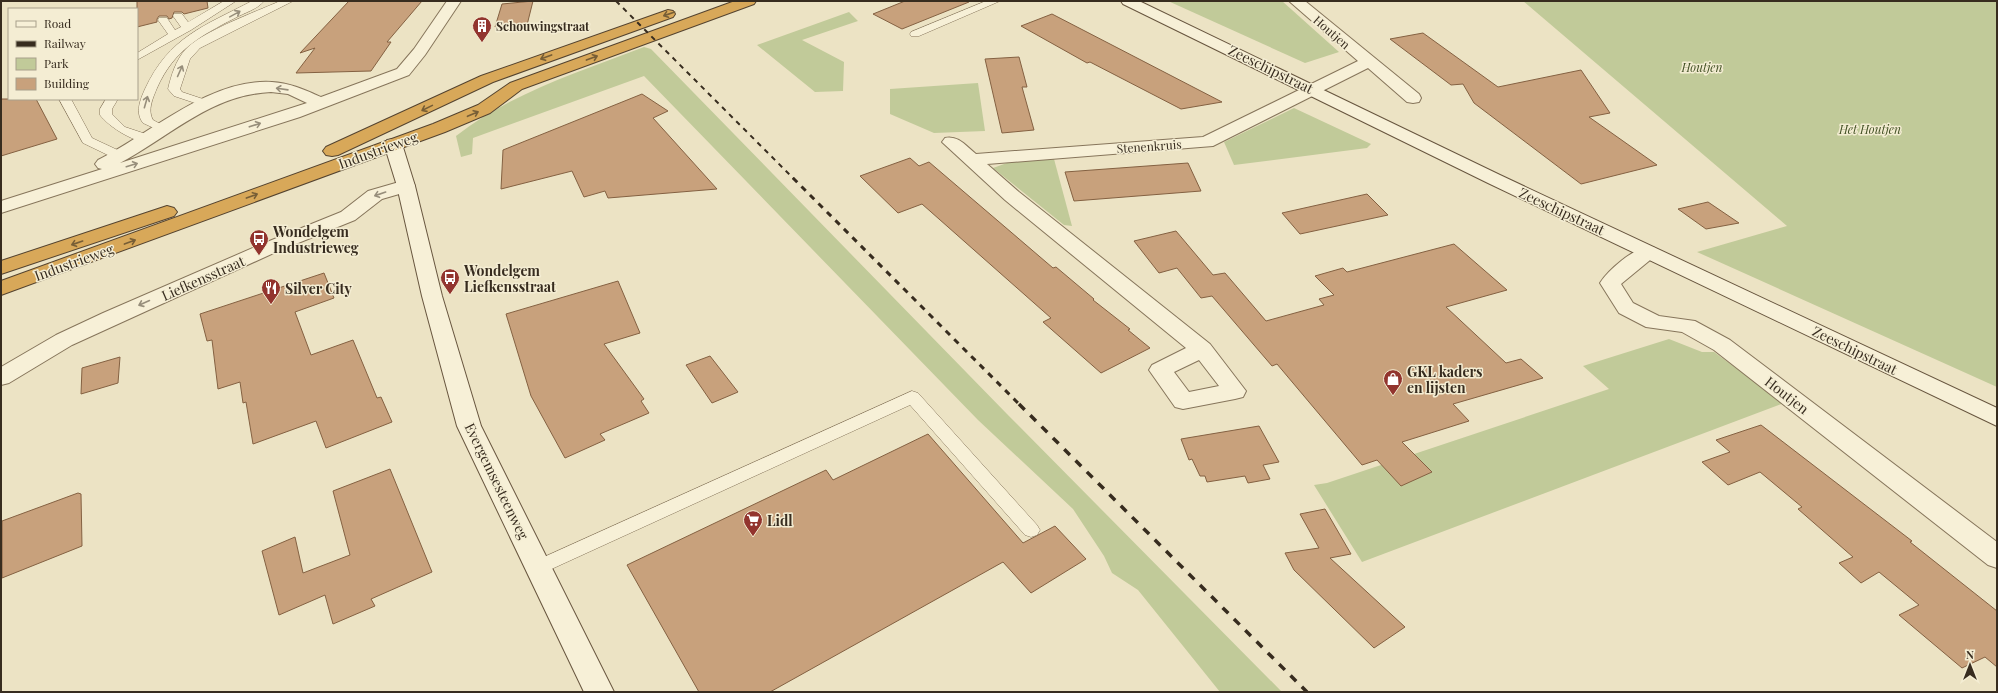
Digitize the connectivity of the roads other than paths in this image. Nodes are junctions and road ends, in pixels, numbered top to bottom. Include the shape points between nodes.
1 (231, 1) edge
2 (259, 1) edge
3 (288, 1) edge
4 (454, 1) edge
5 (749, 1) edge
6 (995, 1) edge
7 (1128, 1) edge
8 (1296, 1) edge
9 (683, 9) dead end
10 (178, 16) dead end
11 (163, 20) dead end
12 (187, 28) junction
13 (915, 34) dead end
14 (174, 35) junction
15 (138, 55) edge
16 (1368, 62) junction
17 (1313, 90) junction
18 (1413, 98) dead end
19 (66, 100) edge
20 (111, 100) edge
21 (319, 102) junction
22 (204, 104) junction
23 (164, 129) junction
24 (148, 140) junction
25 (951, 142) dead end
26 (393, 144) junction
27 (120, 156) junction
28 (972, 160) junction
29 (406, 186) junction
30 (1, 206) edge
31 (1648, 252) junction
32 (1, 268) edge
33 (1, 288) edge
34 (1202, 349) dead end
35 (1, 377) edge
36 (1997, 418) edge
37 (1031, 530) dead end
38 (1997, 557) edge
39 (539, 567) junction
40 (599, 692) edge

1 - 12 lane via 200,15
23 -> 2 lane via 148,122 144,114 144,102 170,55 191,39
22 -> 3 lane via 178,94 174,89 188,52 210,38
4 - 21 street via 420,52 403,72
26 -> 5 highway, Industrieweg via 484,109 516,86
6 - 13 lane
7 - 17 street, Zeeschipstraat
8 - 16 street, Houtjen
9 -> 32 highway, Industrieweg via 487,78 351,144 307,161 140,222
10 - 12 lane
11 - 14 lane
12 - 14 lane
14 - 15 lane
16 - 17 street, Houtjen
16 - 18 street, Houtjen
17 - 28 street, Stenenkruis via 1207,142
17 - 31 street, Zeeschipstraat
19 - 27 lane via 87,140
20 - 24 lane via 106,109 106,116 121,129
21 -> 22 street via 291,90 259,88 239,91
30 -> 21 street via 182,150
22 - 23 street
23 - 24 street
24 - 27 street
25 - 28 street
26 - 29 street, Evergemsesteenweg
33 -> 26 highway, Industrieweg
27 - 30 street via 91,171
28 - 34 street via 1012,196
29 -> 35 street, Liefkensstraat via 375,195 348,216 269,248 64,340
29 - 39 street, Evergemsesteenweg via 432,296 469,426
31 - 36 street, Zeeschipstraat
31 - 38 street, Houtjen via 1610,283 1626,308 1654,322 1686,326 1722,345
37 - 39 lane via 912,397
39 - 40 street, Evergemsesteenweg

